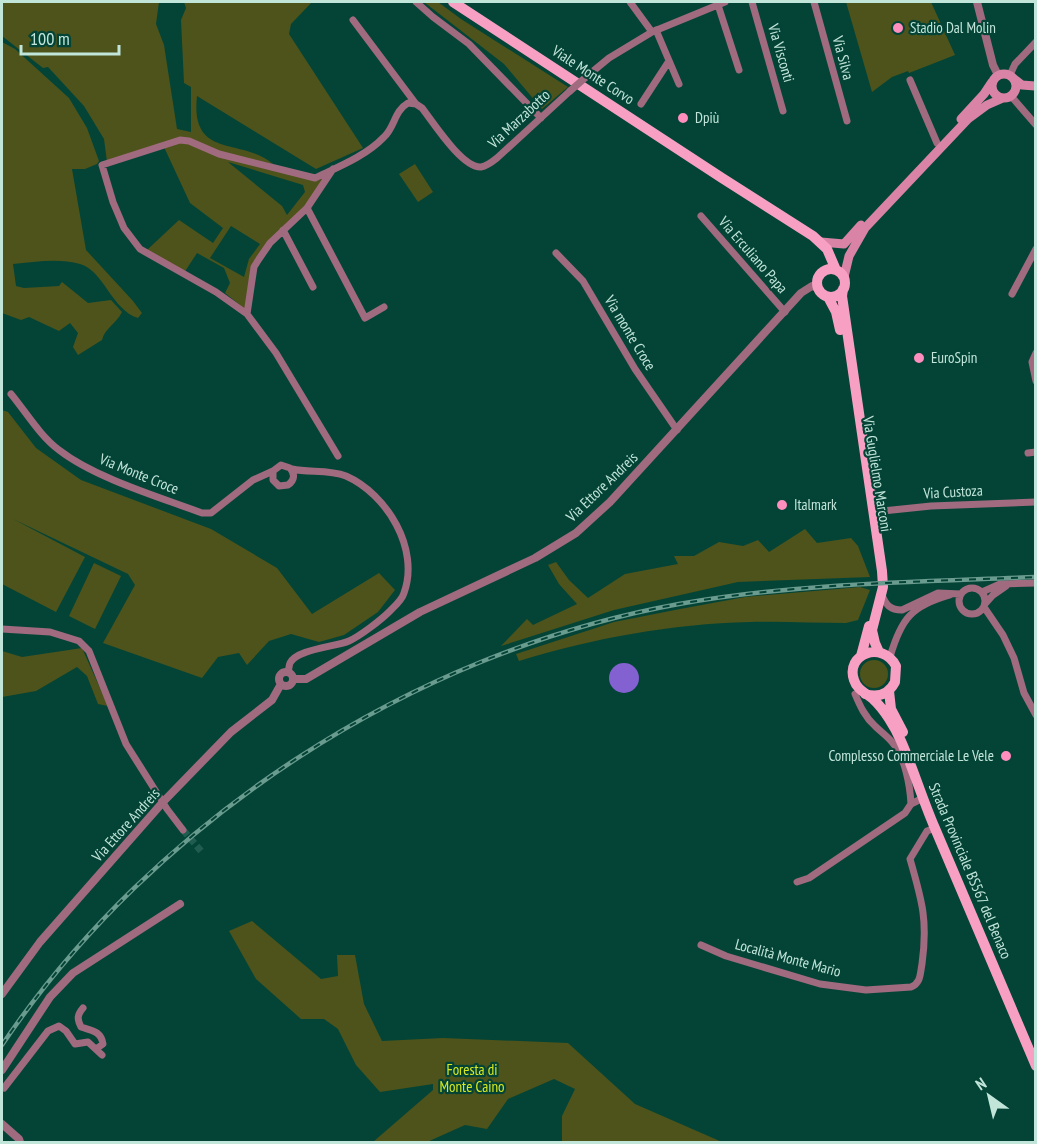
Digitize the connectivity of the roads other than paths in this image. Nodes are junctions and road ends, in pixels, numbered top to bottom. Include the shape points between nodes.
1 (416, 2) edge
2 (453, 2) edge
3 (630, 2) edge
4 (725, 2) edge
5 (752, 2) edge
6 (814, 2) edge
7 (977, 2) edge
8 (713, 5) edge
9 (353, 20) dead end
10 (654, 31) junction
11 (1035, 42) edge
12 (669, 61) junction
13 (739, 70) dead end
14 (1011, 76) junction
15 (995, 78) junction
16 (910, 80) dead end
17 (679, 84) dead end
18 (1035, 86) edge
19 (1009, 96) junction
20 (416, 104) junction
21 (641, 104) dead end
22 (783, 111) dead end
23 (541, 118) junction
24 (847, 121) dead end
25 (1035, 125) edge
26 (938, 143) junction
27 (333, 169) junction
28 (307, 208) junction
29 (701, 216) dead end
30 (283, 230) junction
31 (857, 230) junction
32 (803, 231) junction
33 (821, 242) junction
34 (1035, 249) edge
35 (556, 253) dead end
36 (824, 271) junction
37 (840, 273) junction
38 (313, 287) dead end
39 (817, 287) junction
40 (843, 289) junction
41 (1012, 294) dead end
42 (828, 297) junction
43 (384, 307) dead end
44 (785, 312) junction
45 (247, 314) junction
46 (1035, 353) edge
47 (1035, 381) edge
48 (11, 394) dead end
49 (677, 430) junction
50 (338, 456) dead end
51 (293, 473) junction
52 (273, 476) junction
53 (1035, 502) edge
54 (873, 512) junction
55 (1035, 583) edge
56 (1008, 585) junction
57 (982, 592) junction
58 (882, 595) junction
59 (950, 595) junction
60 (937, 598) junction
61 (960, 598) junction
62 (985, 605) junction
63 (2, 629) edge
64 (879, 652) junction
65 (861, 656) junction
66 (890, 657) junction
67 (291, 675) junction
68 (889, 691) junction
69 (860, 694) junction
70 (1035, 715) edge
71 (923, 798) junction
72 (163, 802) junction
73 (911, 804) junction
74 (935, 828) junction
75 (183, 830) tunnel mouth
76 (797, 882) dead end
77 (180, 903) dead end
78 (701, 945) dead end
79 (2, 994) edge
80 (83, 1008) dead end
81 (1035, 1051) edge
82 (1035, 1066) edge
83 (2, 1070) edge
84 (4, 1088) dead end
85 (2, 1124) edge
86 (20, 1143) edge

1 - 23 street via 469,44
2 - 32 main road, Viale Monte Corvo
3 - 10 street
4 - 8 street, Via Marzabotto
5 - 22 street, Via Visconti
6 - 24 street, Via Silva
7 - 15 street
8 - 10 street, Via Marzabotto
8 - 13 street
9 - 20 street
10 - 12 street
10 - 23 street, Via Marzabotto, bridge via 609,58
11 - 14 street via 1015,64
12 - 17 street
12 - 21 street
14 - 15 main road
14 - 18 main road via 1022,85
14 - 19 main road via 1016,85
15 - 19 main road via 993,93
15 - 26 main road
16 - 26 street
18 - 19 main road
19 - 25 street
19 - 37 main road via 968,119 865,228
20 - 23 street, Via Marzabotto via 461,157 479,167 497,158
20 - 27 street via 402,106 383,139
26 - 31 main road
27 - 28 street
27 - 45 street via 315,178 180,140 102,165 124,228 140,249
28 - 30 street
28 - 43 street via 365,318
29 - 44 street, Via Erculiano Papa
30 - 38 street
30 - 45 street via 254,267
31 - 33 main road via 844,244
31 - 37 main road
32 - 33 main road
32 - 36 main road via 824,254
33 - 37 main road
34 - 41 street
35 - 49 street, Via monte Croce via 583,281
36 - 37 main road
36 - 39 main road
37 - 40 main road
39 - 42 main road, Via Guglielmo Marconi
39 - 44 street, Via Ettore Andreis via 808,287
40 - 42 main road
40 - 54 main road
42 - 65 main road, Via Guglielmo Marconi via 839,322 879,586
44 - 49 street, Via Ettore Andreis
45 - 50 street via 276,352
46 - 47 street
48 - 52 street, Via Monte Croce via 58,450 75,461 202,513 211,513 262,475
49 - 67 street, Via Ettore Andreis via 576,533 535,558 420,612 306,679
51 - 52 street via 281,465
51 - 52 street via 291,483 285,486 276,484
51 - 67 street via 320,471 345,476 366,488 401,532 409,575 403,596 388,613 350,641 297,655 290,663
53 - 54 street, Via Custoza
54 - 58 main road
55 - 56 street
56 - 57 street via 1000,584
56 - 62 street
57 - 61 street via 971,588
57 - 62 street
58 - 59 street via 891,608 902,610 938,593
58 - 64 main road via 873,630
59 - 60 street
59 - 61 street
60 - 61 street
60 - 66 street via 909,616
61 - 62 street via 964,611 972,614
62 - 70 street via 1014,658
63 - 72 street via 50,632 78,641 89,651 126,744
64 - 65 main road
64 - 66 main road
65 - 69 main road, Strada Provinciale BS567 del Benaco via 853,677
66 - 68 main road, Strada Provinciale BS567 del Benaco via 897,671
67 - 72 street, Via Ettore Andreis via 289,686 281,684 272,700 231,732
68 - 69 main road via 880,695
68 - 81 main road, Strada Provinciale BS567 del Benaco via 891,709
69 - 71 main road, Strada Provinciale BS567 del Benaco via 879,706 900,740
69 - 73 street via 861,710 898,750
71 - 73 street
71 - 74 main road, Strada Provinciale BS567 del Benaco
72 - 75 street
72 - 79 street, Via Ettore Andreis via 40,942
73 - 76 street via 905,813 809,878
74 - 78 street, Località Monte Mario via 927,831 910,859 926,920 917,985 866,990 820,984
74 - 82 main road, Strada Provinciale BS567 del Benaco
77 - 83 street via 73,973 50,997
80 - 84 street via 78,1020 81,1027 102,1037 99,1052 88,1042 75,1044 60,1026 54,1027
85 - 86 street

